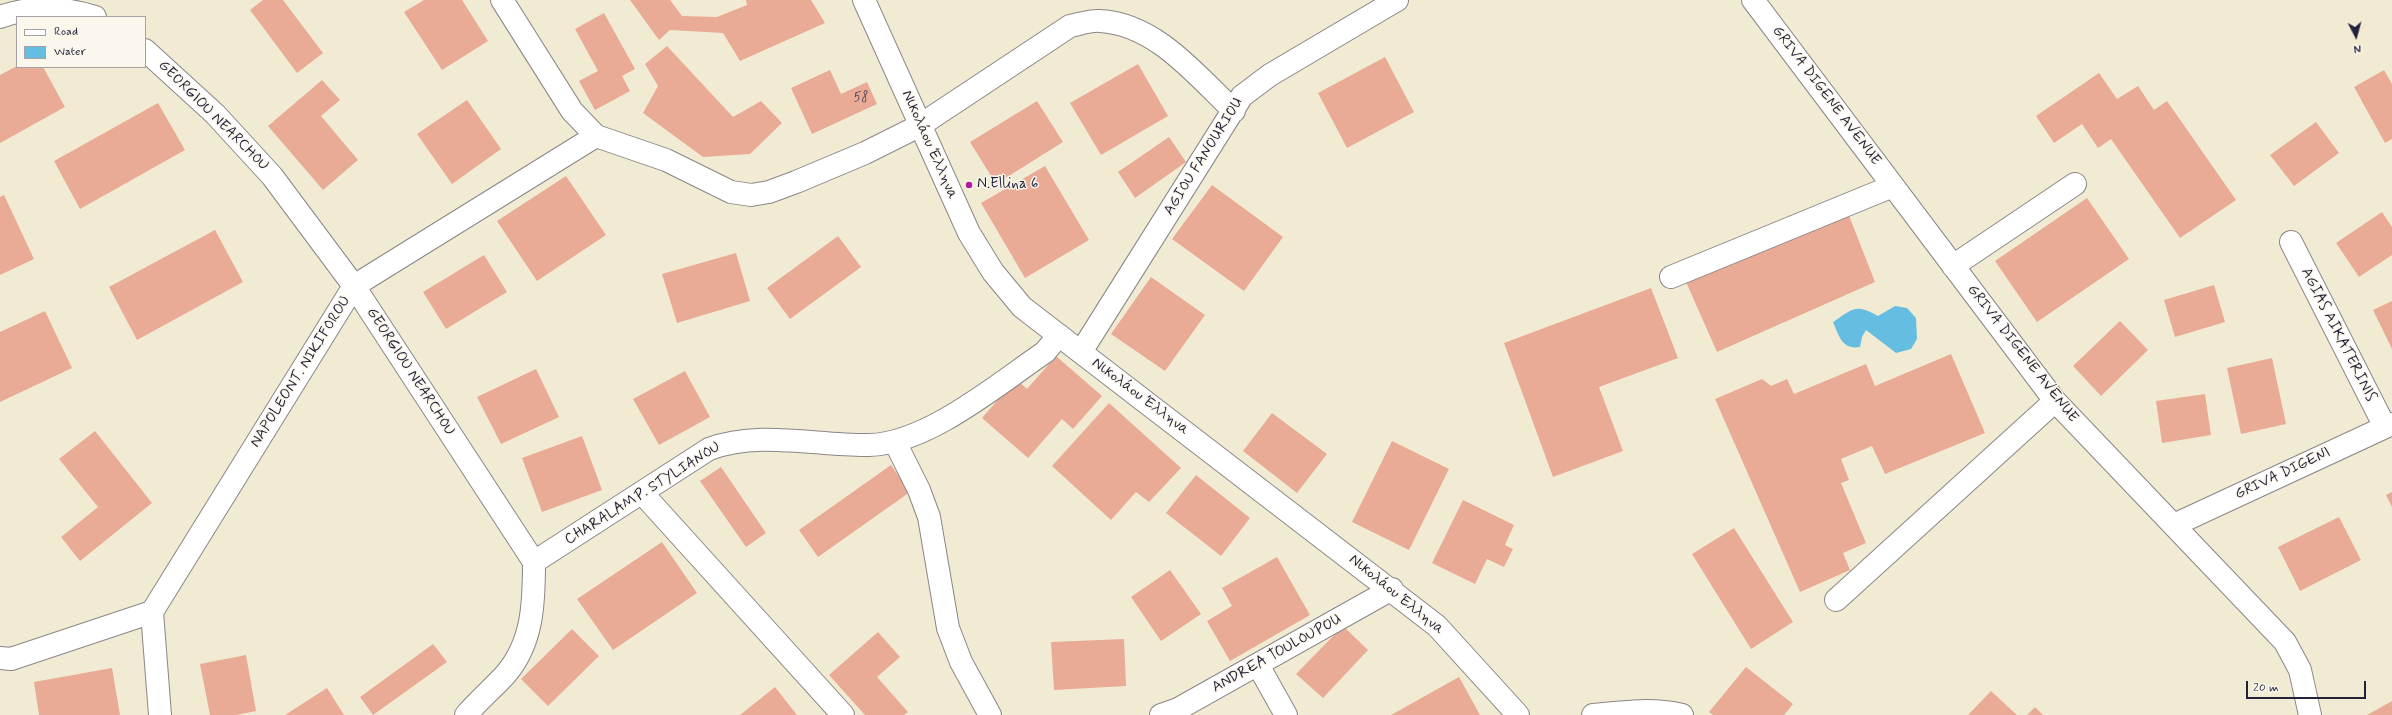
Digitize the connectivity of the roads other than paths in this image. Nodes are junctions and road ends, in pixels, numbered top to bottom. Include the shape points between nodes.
1 (502, 0) edge
2 (864, 0) edge
3 (1397, 0) edge
4 (1753, 0) edge
5 (92, 16) edge
6 (0, 17) edge
7 (146, 51) edge
8 (1234, 111) junction
9 (919, 126) junction
10 (596, 136) junction
11 (2075, 184) dead end
12 (1893, 186) junction
13 (2291, 242) dead end
14 (1953, 266) junction
15 (1671, 277) dead end
16 (354, 286) junction
17 (1059, 335) junction
18 (1081, 352) junction
19 (2055, 401) junction
20 (2388, 426) edge
21 (895, 442) junction
22 (642, 493) junction
23 (2174, 525) junction
24 (534, 562) junction
25 (1392, 589) junction
26 (1836, 600) dead end
27 (152, 612) junction
28 (0, 658) edge
29 (1258, 664) junction
30 (160, 715) edge
31 (466, 715) edge
32 (843, 715) edge
33 (990, 715) edge
34 (1161, 715) edge
35 (1286, 715) edge
36 (1518, 715) edge
37 (1592, 715) edge
38 (1682, 715) edge
39 (2310, 715) edge

1 - 10 street via 572,111
2 - 9 street, Νικολάου Έλληνα
3 - 8 street, AGIOU FANOURIOU via 1270,75 1242,96
4 - 12 street, GRIVA DIGENE AVENUE
5 - 6 street via 48,8
7 - 16 street, GEORGIOU NEARCHOU via 248,147
8 - 9 street via 1159,41 1131,26 1100,21 1070,26
8 - 18 street, AGIOU FANOURIOU
9 - 10 street via 865,154 769,192 751,195 731,192 666,160
9 - 17 street, Νικολάου Έλληνα via 969,233 993,272 1022,307
10 - 16 street, NAPOLEONT. NIKIFOROU
11 - 14 street
12 - 14 street, GRIVA DIGENE AVENUE
12 - 15 street
13 - 20 street, AGIAS AIKATERINIS
14 - 19 street, GRIVA DIGENE AVENUE
16 - 24 street, GEORGIOU NEARCHOU
16 - 27 street, NAPOLEONT. NIKIFOROU
17 - 18 street, Νικολάου Έλληνα
17 - 21 street, CHARALAMP. STYLIANOU via 1045,352 935,427
18 - 25 street, Νικολάου Έλληνα
19 - 23 street, GRIVA DIGENE AVENUE
19 - 26 street
20 - 23 street, GRIVA DIGENI
21 - 22 street, CHARALAMP. STYLIANOU via 870,445 756,440 726,443 709,449
21 - 33 street via 919,490 929,517 948,628 961,662
22 - 24 street, CHARALAMP. STYLIANOU
22 - 32 street
23 - 39 street, GRIVA DIGENE AVENUE via 2285,642 2300,670
24 - 31 street via 534,598 530,626 519,656 505,675
25 - 29 street, ANDREA TOULOUPOU
25 - 36 street, Νικολάου Έλληνα via 1437,626
27 - 28 street via 17,657
27 - 30 street
29 - 34 street, ANDREA TOULOUPOU via 1178,709
29 - 35 street
37 - 38 street via 1665,711

